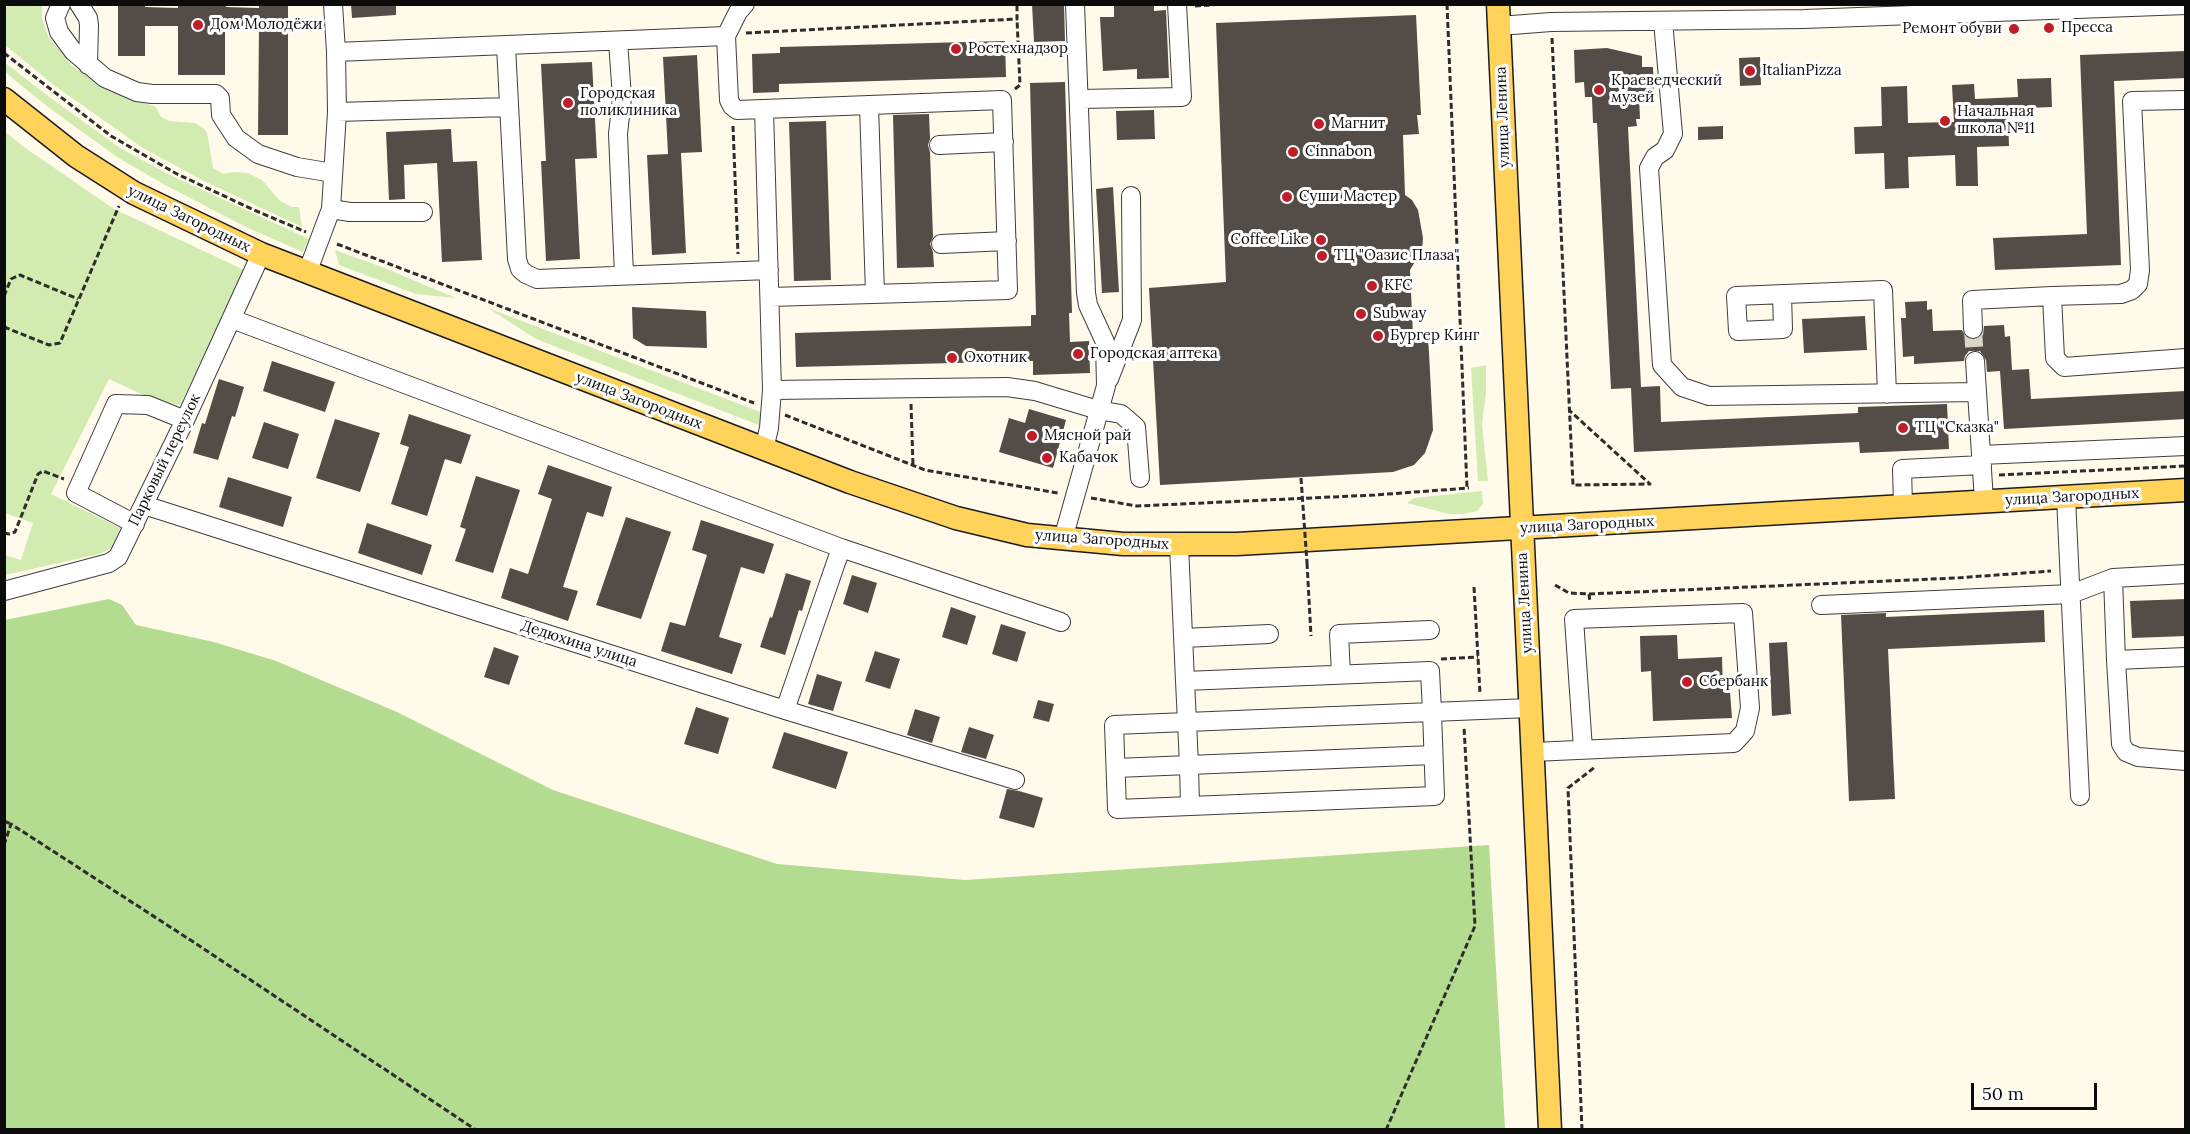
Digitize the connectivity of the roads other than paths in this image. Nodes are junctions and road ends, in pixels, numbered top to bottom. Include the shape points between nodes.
1 (61, 4) edge
2 (79, 4) edge
3 (333, 4) edge
4 (745, 4) edge
5 (1075, 4) edge
6 (1177, 4) edge
7 (2145, 5) edge
8 (2186, 5) edge
9 (1499, 15) edge
10 (1663, 21) junction
11 (726, 36) junction
12 (618, 41) junction
13 (507, 46) junction
14 (336, 52) junction
15 (88, 64) junction
16 (4, 99) edge
17 (1080, 99) junction
18 (2186, 100) edge
19 (869, 105) junction
20 (509, 107) junction
21 (764, 109) junction
22 (337, 112) junction
23 (1004, 141) junction
24 (939, 145) dead end
25 (333, 173) junction
26 (1131, 196) dead end
27 (331, 209) junction
28 (423, 212) dead end
29 (1007, 241) junction
30 (941, 243) dead end
31 (261, 254) junction
32 (769, 270) junction
33 (307, 273) junction
34 (624, 275) junction
35 (875, 294) junction
36 (1782, 294) dead end
37 (2052, 296) junction
38 (770, 297) junction
39 (232, 319) junction
40 (1973, 329) tunnel mouth
41 (2186, 358) edge
42 (1975, 361) tunnel mouth
43 (1106, 386) junction
44 (772, 390) junction
45 (1977, 392) junction
46 (1887, 394) junction
47 (1098, 410) junction
48 (185, 420) junction
49 (2186, 446) edge
50 (764, 449) junction
51 (1982, 465) junction
52 (1140, 478) dead end
53 (2186, 490) edge
54 (2066, 498) junction
55 (1984, 501) junction
56 (144, 505) junction
57 (1903, 506) junction
58 (135, 524) junction
59 (1521, 529) junction
60 (1063, 540) junction
61 (1179, 544) junction
62 (841, 548) junction
63 (2186, 574) edge
64 (2113, 578) junction
65 (4, 591) edge
66 (2071, 594) junction
67 (1821, 605) dead end
68 (1061, 622) dead end
69 (1430, 630) dead end
70 (1269, 634) dead end
71 (1183, 638) junction
72 (2186, 657) edge
73 (2116, 660) junction
74 (1341, 674) junction
75 (1185, 681) junction
76 (1530, 708) junction
77 (785, 710) junction
78 (1432, 712) junction
79 (1187, 722) junction
80 (1583, 749) junction
81 (1533, 752) junction
82 (1433, 755) junction
83 (2186, 761) edge
84 (1189, 765) junction
85 (1116, 768) junction
86 (1015, 780) dead end
87 (2080, 796) dead end
88 (1190, 806) junction
89 (1550, 1130) edge

1 - 15 street via 55,18 59,32
2 - 15 street via 88,18
3 - 14 street
4 - 11 street
5 - 17 street
6 - 17 street via 1182,97
7 - 8 street
7 - 10 street via 1816,19
9 - 10 street via 1551,22
9 - 59 main road, улица Ленина
10 - 46 street via 1673,134 1649,168 1662,365 1682,387 1709,396
11 - 12 street
11 - 21 street via 732,106 738,110
12 - 13 street
12 - 34 street
13 - 14 street
13 - 20 street
14 - 22 street
15 - 25 street via 105,78 137,92 216,94 221,115 236,138 258,154
16 - 31 main road, улица Загородных via 76,156 127,189
17 - 43 street via 1086,293 1105,342
18 - 37 street via 2132,101 2138,284 2121,294
19 - 21 street
19 - 23 street via 1002,100
19 - 35 street
20 - 22 street
20 - 34 street via 520,269 537,279
21 - 32 street
22 - 25 street
23 - 24 street
23 - 29 street
25 - 27 street
26 - 43 street via 1132,320
27 - 28 street
27 - 33 street
29 - 30 street
29 - 35 street via 1008,290
31 - 33 main road, улица Загородных
31 - 39 street, Парковый переулок
32 - 34 street
32 - 38 street
33 - 50 main road, улица Загородных
35 - 38 street
36 - 46 street via 1882,290
37 - 40 street via 1972,300
37 - 41 street via 2055,358 2064,367
38 - 44 street
39 - 48 street, Парковый переулок
39 - 62 street
42 - 45 street
43 - 47 street
44 - 47 street via 1007,387
44 - 50 street
45 - 46 street
45 - 51 street
47 - 52 street via 1121,414 1136,427
47 - 60 street
48 - 56 street, Парковый переулок
48 - 58 street via 148,405 116,404 76,494
49 - 51 street
50 - 60 main road, улица Загородных via 956,518
51 - 55 street
51 - 57 street via 1902,469
53 - 54 main road, улица Загородных
54 - 55 main road, улица Загородных
54 - 66 street
55 - 57 main road, улица Загородных
56 - 58 street, Парковый переулок
56 - 77 street, Дедюхина улица
57 - 59 main road, улица Загородных
58 - 65 street, Парковый переулок via 118,557 109,563
59 - 61 main road, улица Загородных
59 - 76 main road, улица Ленина
60 - 61 main road, улица Загородных
61 - 71 street
62 - 68 street
62 - 77 street
63 - 64 street
64 - 66 street
64 - 73 street
66 - 67 street
66 - 87 street
69 - 74 street via 1339,634
70 - 71 street
71 - 75 street
72 - 73 street
73 - 83 street via 2121,744 2126,752 2138,757
74 - 75 street
74 - 78 street via 1430,671
75 - 79 street
76 - 78 street
76 - 81 main road, улица Ленина
77 - 86 street, Дедюхина улица
78 - 79 street
78 - 82 street
79 - 84 street
79 - 85 street via 1114,725
80 - 80 street via 1734,744 1746,731 1750,708 1743,613 1574,619
80 - 81 street
81 - 89 main road, улица Ленина
82 - 84 street
82 - 88 street via 1435,796
84 - 85 street
84 - 88 street
85 - 88 street via 1118,809

